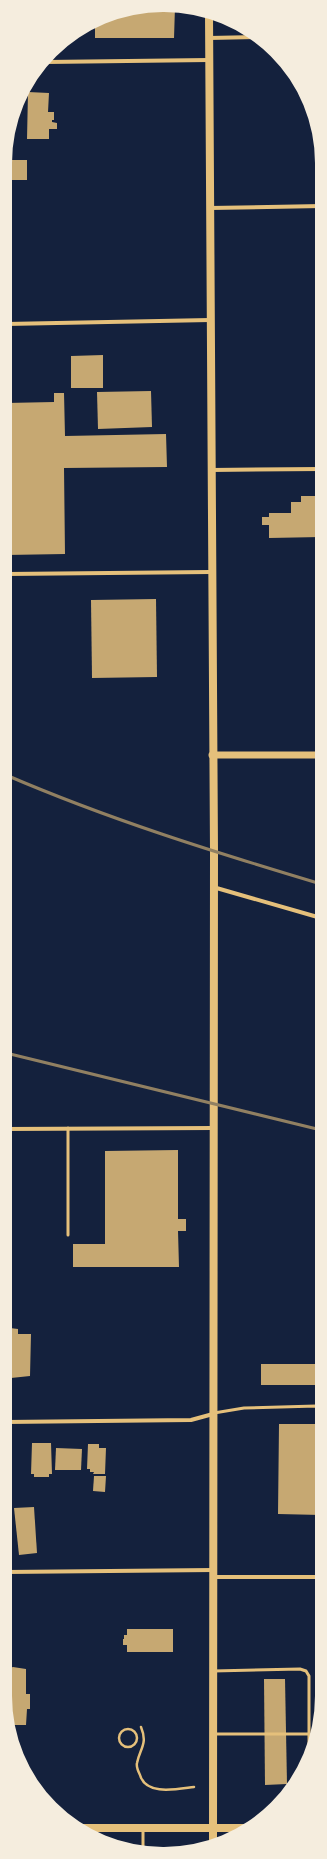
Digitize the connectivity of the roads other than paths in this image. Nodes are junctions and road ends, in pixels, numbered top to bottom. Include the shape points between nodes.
1 (209, 19) edge
2 (247, 37) edge
3 (209, 38) junction
4 (209, 60) junction
5 (52, 62) edge
6 (315, 206) edge
7 (210, 208) junction
8 (210, 320) junction
9 (12, 324) edge
10 (315, 469) edge
11 (211, 470) junction
12 (211, 572) junction
13 (12, 574) edge
14 (212, 755) junction
15 (315, 755) edge
16 (213, 887) junction
17 (315, 916) edge
18 (68, 1128) junction
19 (214, 1128) junction
20 (12, 1129) edge
21 (68, 1235) dead end
22 (315, 1406) edge
23 (213, 1414) junction
24 (12, 1422) edge
25 (12, 1572) edge
26 (214, 1574) junction
27 (315, 1577) edge
28 (213, 1671) junction
29 (213, 1734) junction
30 (309, 1734) junction
31 (309, 1738) edge
32 (90, 1828) edge
33 (143, 1828) junction
34 (213, 1828) junction
35 (237, 1828) edge
36 (213, 1839) edge
37 (143, 1846) edge

1 - 3 main road
2 - 3 street
3 - 4 main road
4 - 5 street
4 - 7 main road
6 - 7 street
7 - 8 main road
8 - 9 street
8 - 11 main road
10 - 11 street
11 - 12 main road
12 - 13 street
12 - 14 main road
14 - 15 street
14 - 16 main road
16 - 17 street
16 - 19 main road
18 - 19 street
18 - 20 street
18 - 21 lane
19 - 23 main road
22 - 23 lane via 244,1408
23 - 24 street via 191,1420
23 - 26 main road
25 - 26 street
26 - 27 street
26 - 28 main road
28 - 29 main road
28 - 30 lane via 306,1671 309,1676
29 - 30 lane
29 - 34 main road
30 - 31 lane
32 - 33 main road
33 - 34 main road
33 - 37 lane
34 - 35 main road
34 - 36 main road

